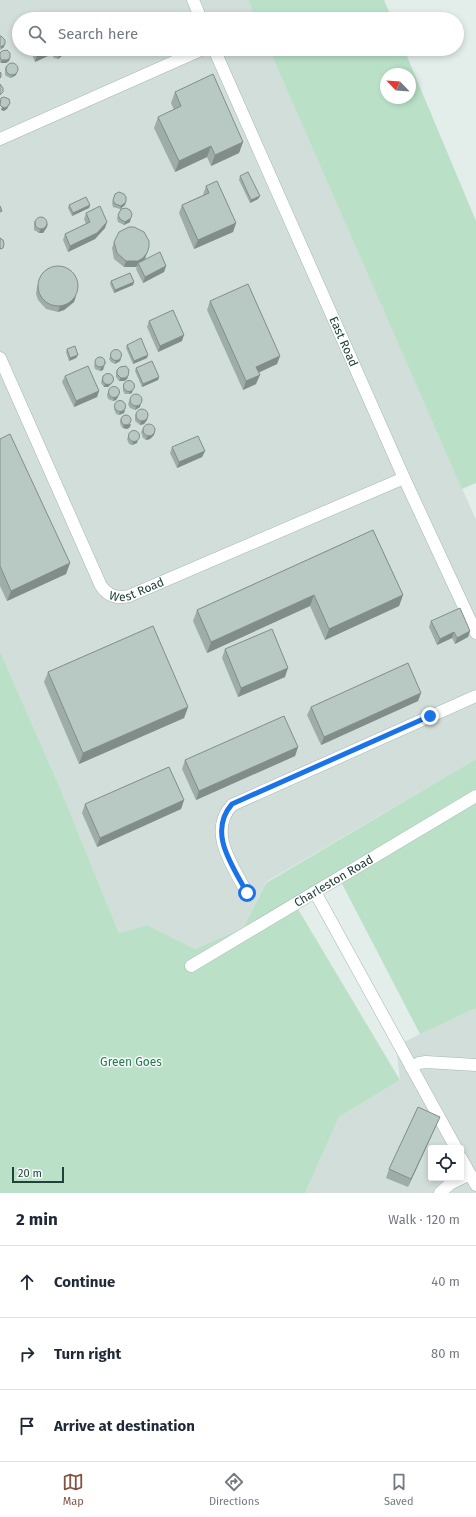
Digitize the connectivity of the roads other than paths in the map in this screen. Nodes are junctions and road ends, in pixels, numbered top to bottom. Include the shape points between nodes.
1 (193, 0) edge
2 (198, 12) edge
3 (187, 56) edge
4 (217, 56) edge
5 (0, 139) edge
6 (0, 358) edge
7 (404, 478) junction
8 (476, 634) edge
9 (476, 696) edge
10 (476, 796) edge
11 (315, 892) junction
12 (247, 893) dead end
13 (191, 966) dead end
14 (476, 1065) edge
15 (411, 1067) junction
16 (454, 1145) edge
17 (464, 1163) edge
18 (470, 1174) junction
19 (476, 1185) edge
20 (440, 1193) edge

1 - 2 lane
3 - 5 lane
4 - 7 lane, East Road
6 - 7 lane, West Road via 101,586 109,595 116,598 129,596
7 - 8 lane, East Road
9 - 12 lane via 232,804 224,816 221,840
10 - 11 lane, Charleston Road
11 - 13 lane, Charleston Road
11 - 15 lane
14 - 15 lane via 426,1062
15 - 16 lane
17 - 18 lane
18 - 19 lane
18 - 20 lane via 450,1184

